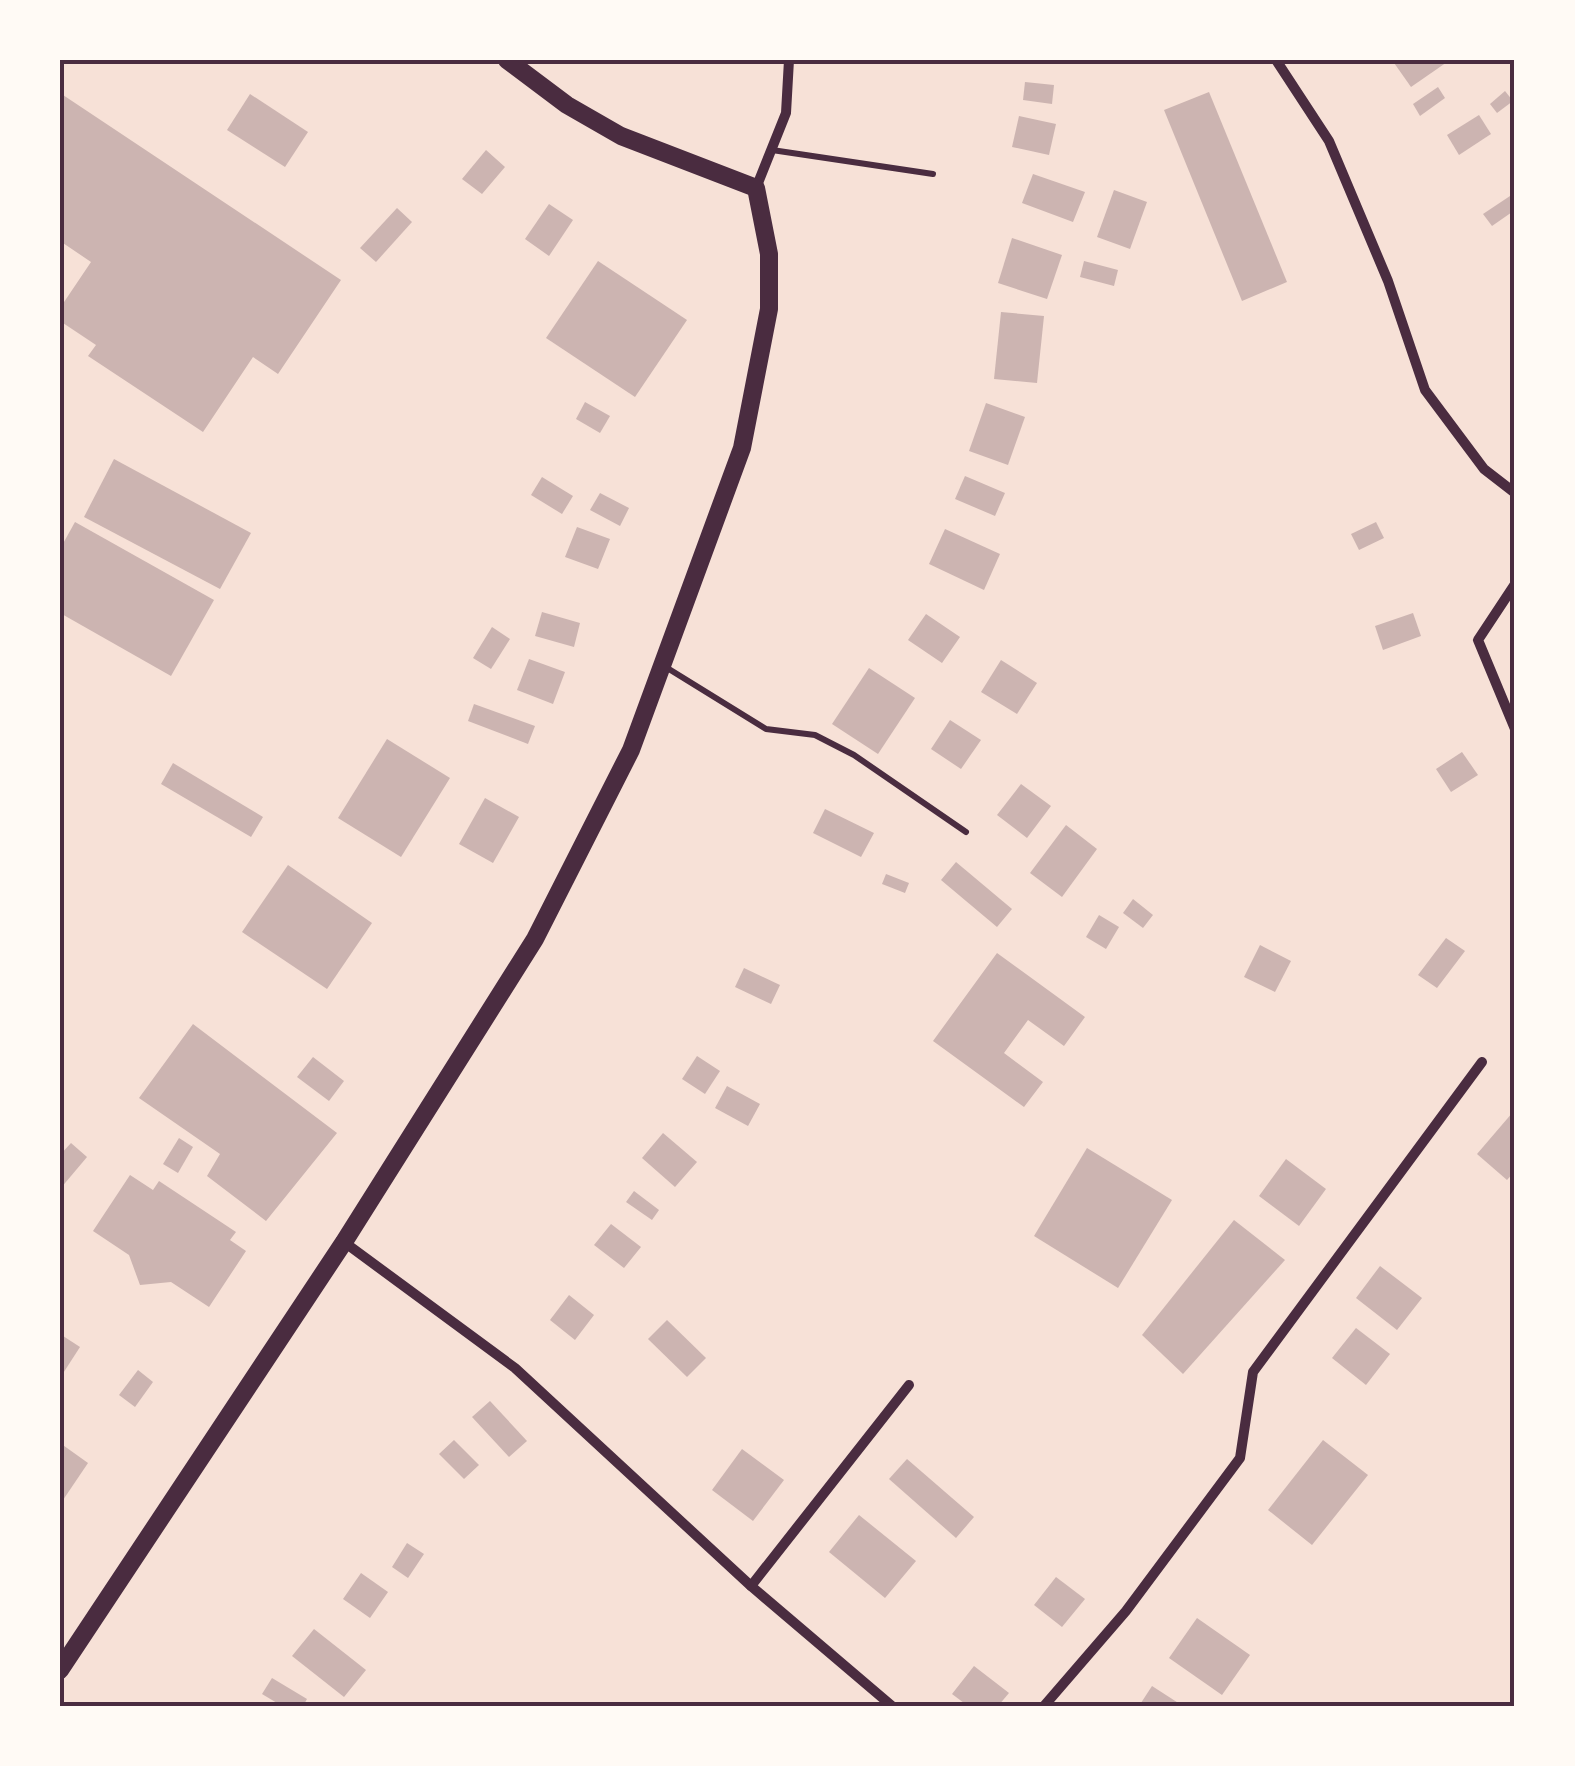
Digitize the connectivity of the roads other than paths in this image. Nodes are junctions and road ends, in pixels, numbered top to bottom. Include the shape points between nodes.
1 (507, 60) edge
2 (789, 60) edge
3 (1276, 60) edge
4 (771, 150) junction
5 (934, 174) dead end
6 (756, 188) junction
7 (1515, 494) edge
8 (1515, 584) edge
9 (662, 666) junction
10 (1515, 729) edge
11 (966, 832) dead end
12 (1482, 1062) dead end
13 (344, 1242) junction
14 (909, 1385) dead end
15 (751, 1586) junction
16 (60, 1670) edge
17 (892, 1706) edge
18 (1044, 1706) edge

1 - 6 street via 621,136
2 - 4 street via 786,113
3 - 7 street via 1329,141 1425,390 1484,468
4 - 5 lane
4 - 6 street
6 - 9 street via 769,309 742,448
8 - 10 street via 1478,640
9 - 11 lane via 766,729 815,735 854,755
9 - 13 street via 631,750 534,939
12 - 18 street via 1253,1372 1240,1458 1126,1611
13 - 15 street via 515,1368
13 - 16 street
14 - 15 street
15 - 17 street

